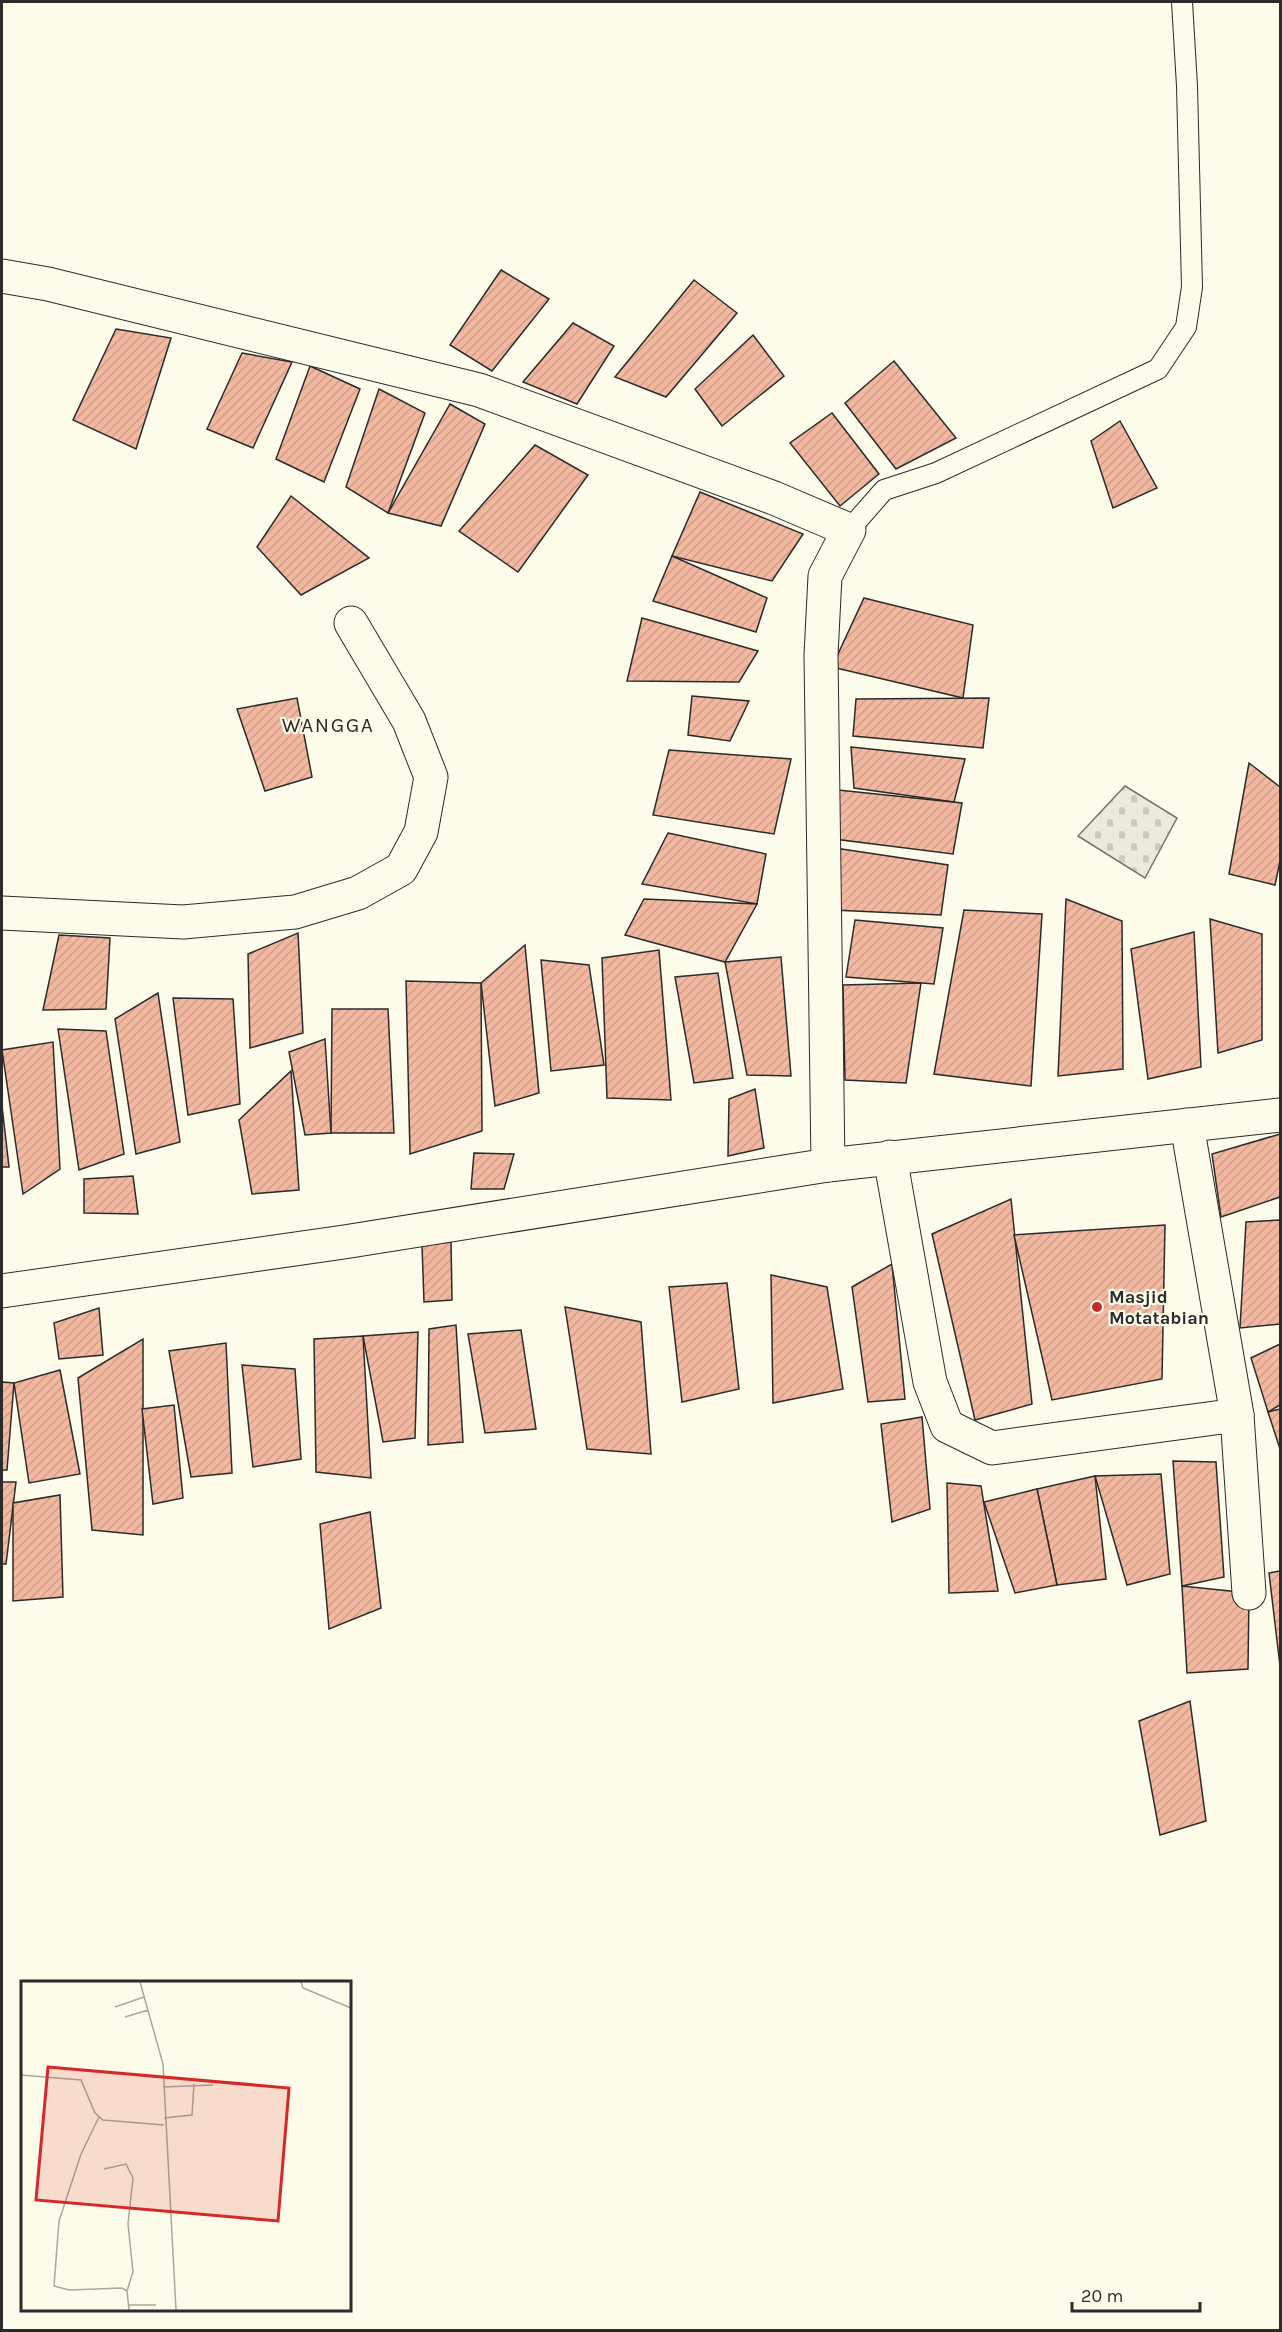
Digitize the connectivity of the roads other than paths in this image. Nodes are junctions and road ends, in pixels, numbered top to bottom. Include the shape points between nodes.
1 (1182, 2) edge
2 (2, 276) edge
3 (849, 530) junction
4 (351, 624) dead end
5 (2, 913) edge
6 (1281, 1115) edge
7 (1187, 1125) junction
8 (890, 1157) junction
9 (828, 1165) junction
10 (2, 1291) edge
11 (1237, 1415) junction
12 (1250, 1593) dead end

1 - 3 lane via 1192,287 1186,327 1158,369 936,473 884,490
2 - 3 street via 479,390 774,498
3 - 9 street via 825,576 821,644
4 - 5 street via 409,721 431,777 421,832 401,869 358,893 295,912 183,922
6 - 7 street
7 - 8 street
7 - 11 street
8 - 9 street
8 - 11 street via 930,1382 947,1426 992,1448
9 - 10 street via 344,1242
11 - 12 street

